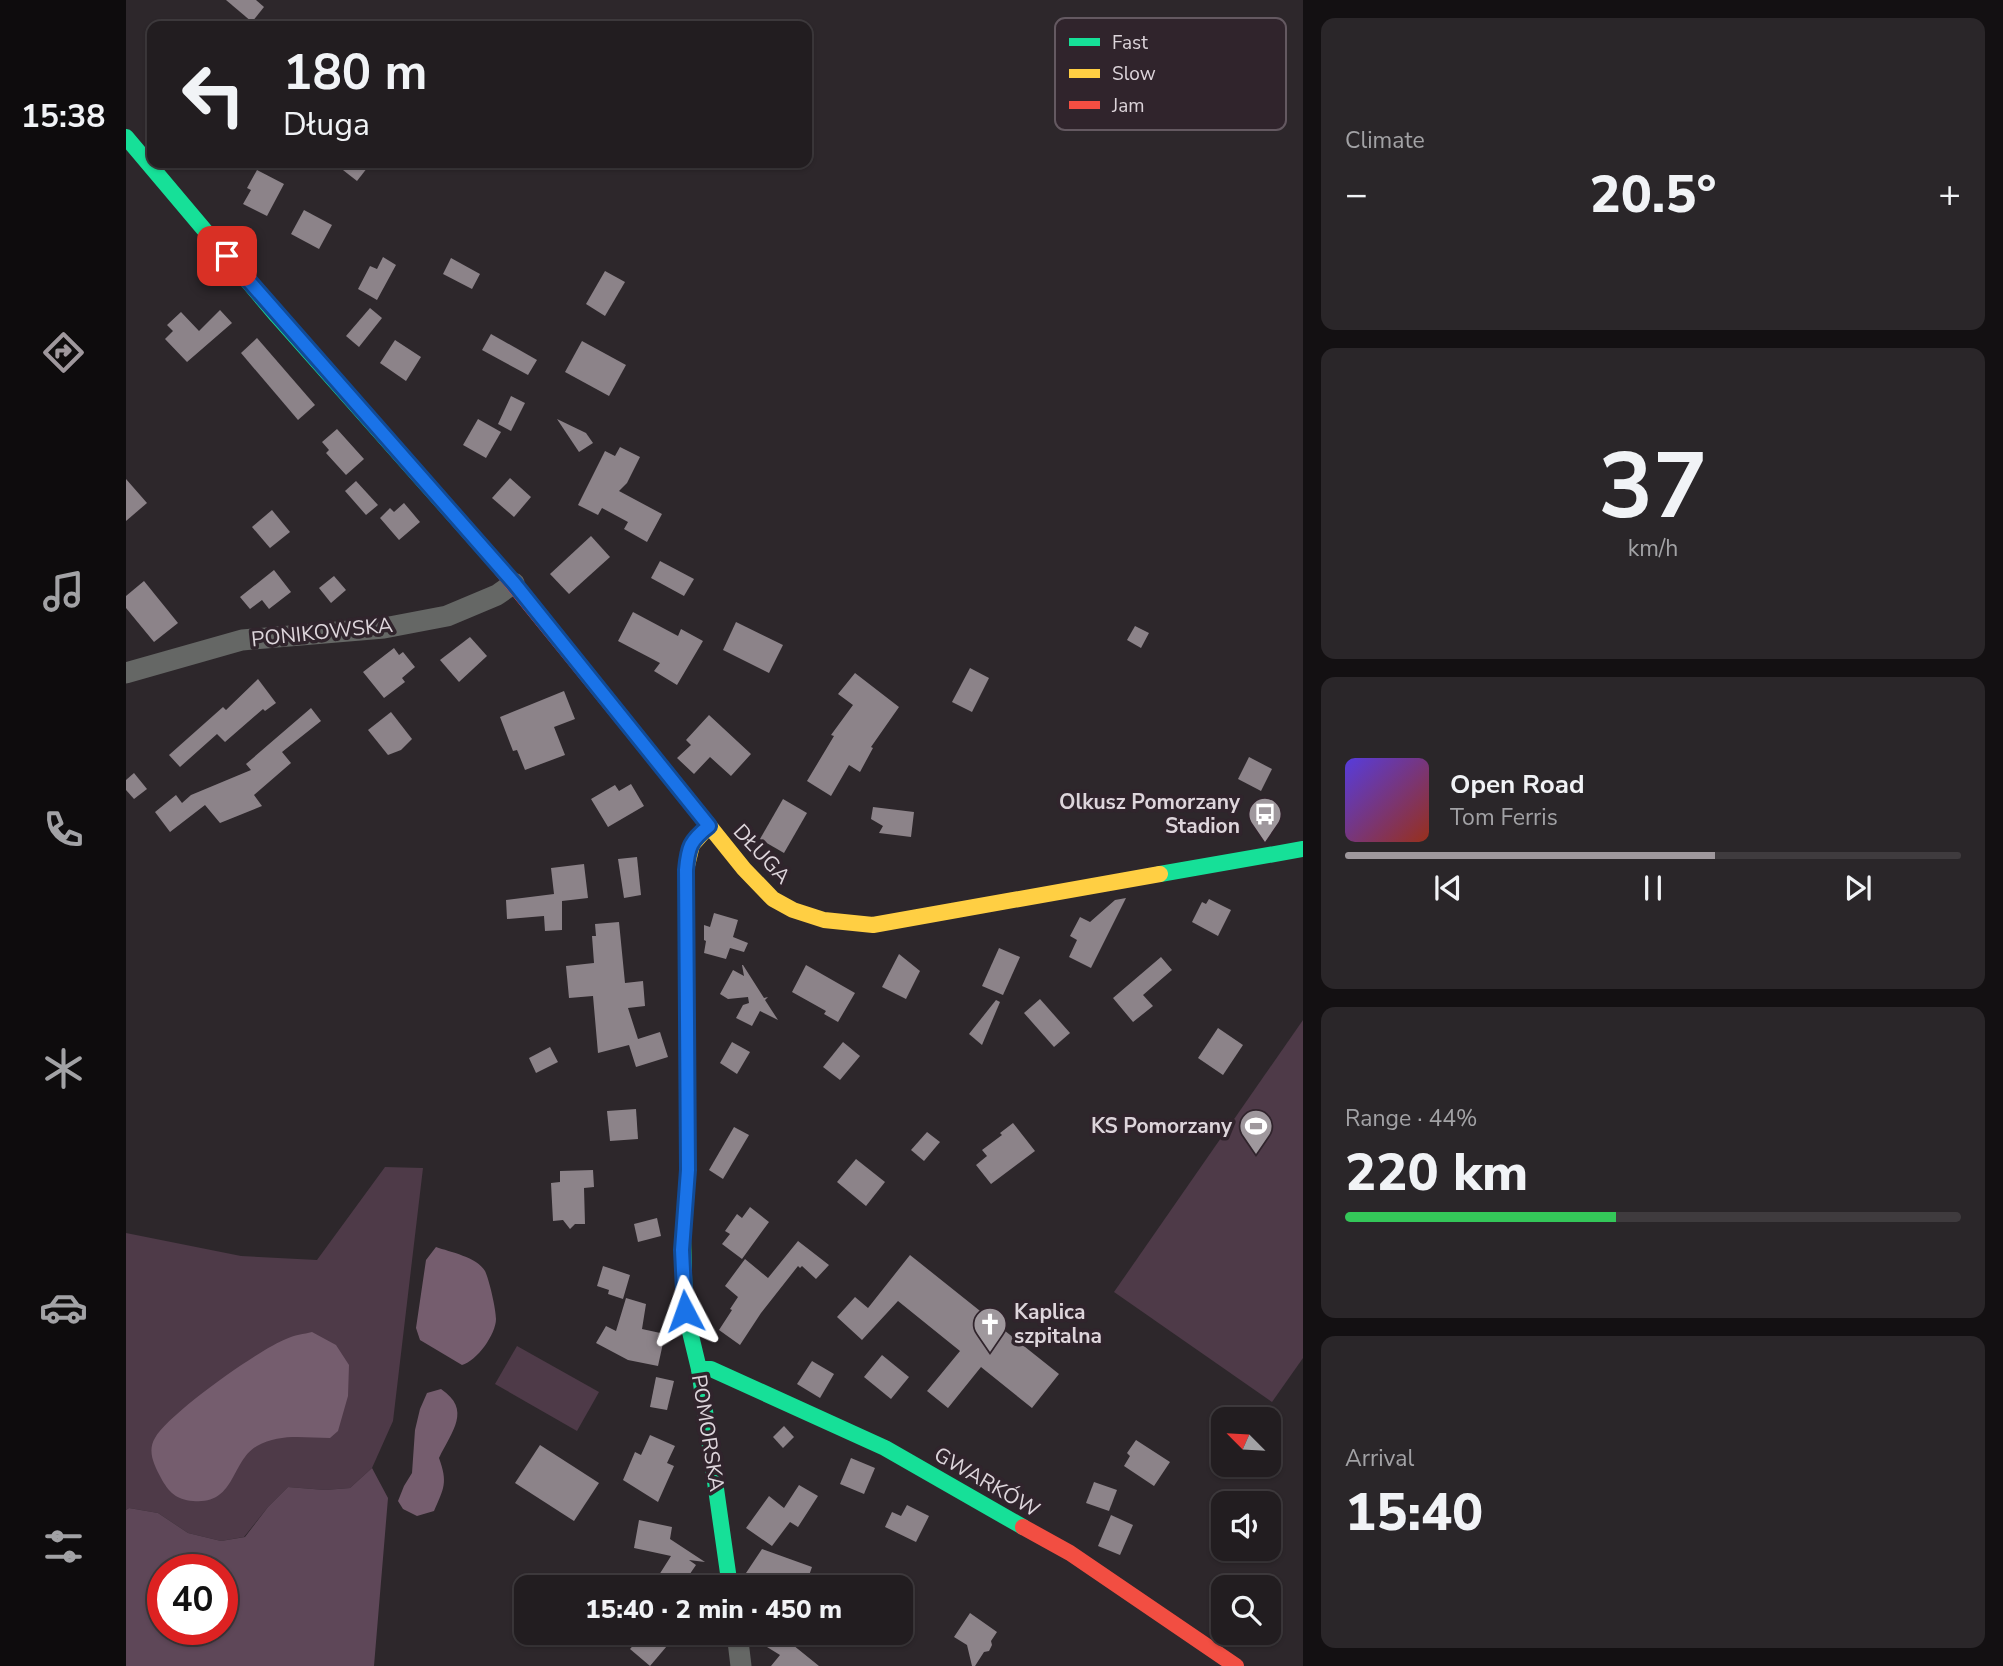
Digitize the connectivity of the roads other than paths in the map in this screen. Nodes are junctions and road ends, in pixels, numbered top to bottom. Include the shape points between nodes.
1 (126, 136) edge
2 (147, 161) edge
3 (153, 168) edge
4 (514, 583) junction
5 (126, 673) edge
6 (709, 826) junction
7 (1303, 849) edge
8 (699, 1368) junction
9 (728, 1575) edge
10 (738, 1645) edge
11 (741, 1666) edge
12 (1236, 1666) edge

1 - 2 street, DŁUGA
3 - 4 street, DŁUGA via 277,316
4 - 5 street, PONIKOWSKA via 447,616 384,628 242,640
4 - 6 street, DŁUGA
6 - 7 street, DŁUGA via 773,900 824,920 873,925
6 - 8 street, POMORSKA via 687,850 686,870 688,1170 682,1250 685,1311
8 - 9 street, POMORSKA
8 - 12 street, GWARKÓW via 711,1368 885,1448 1070,1553
10 - 11 street

